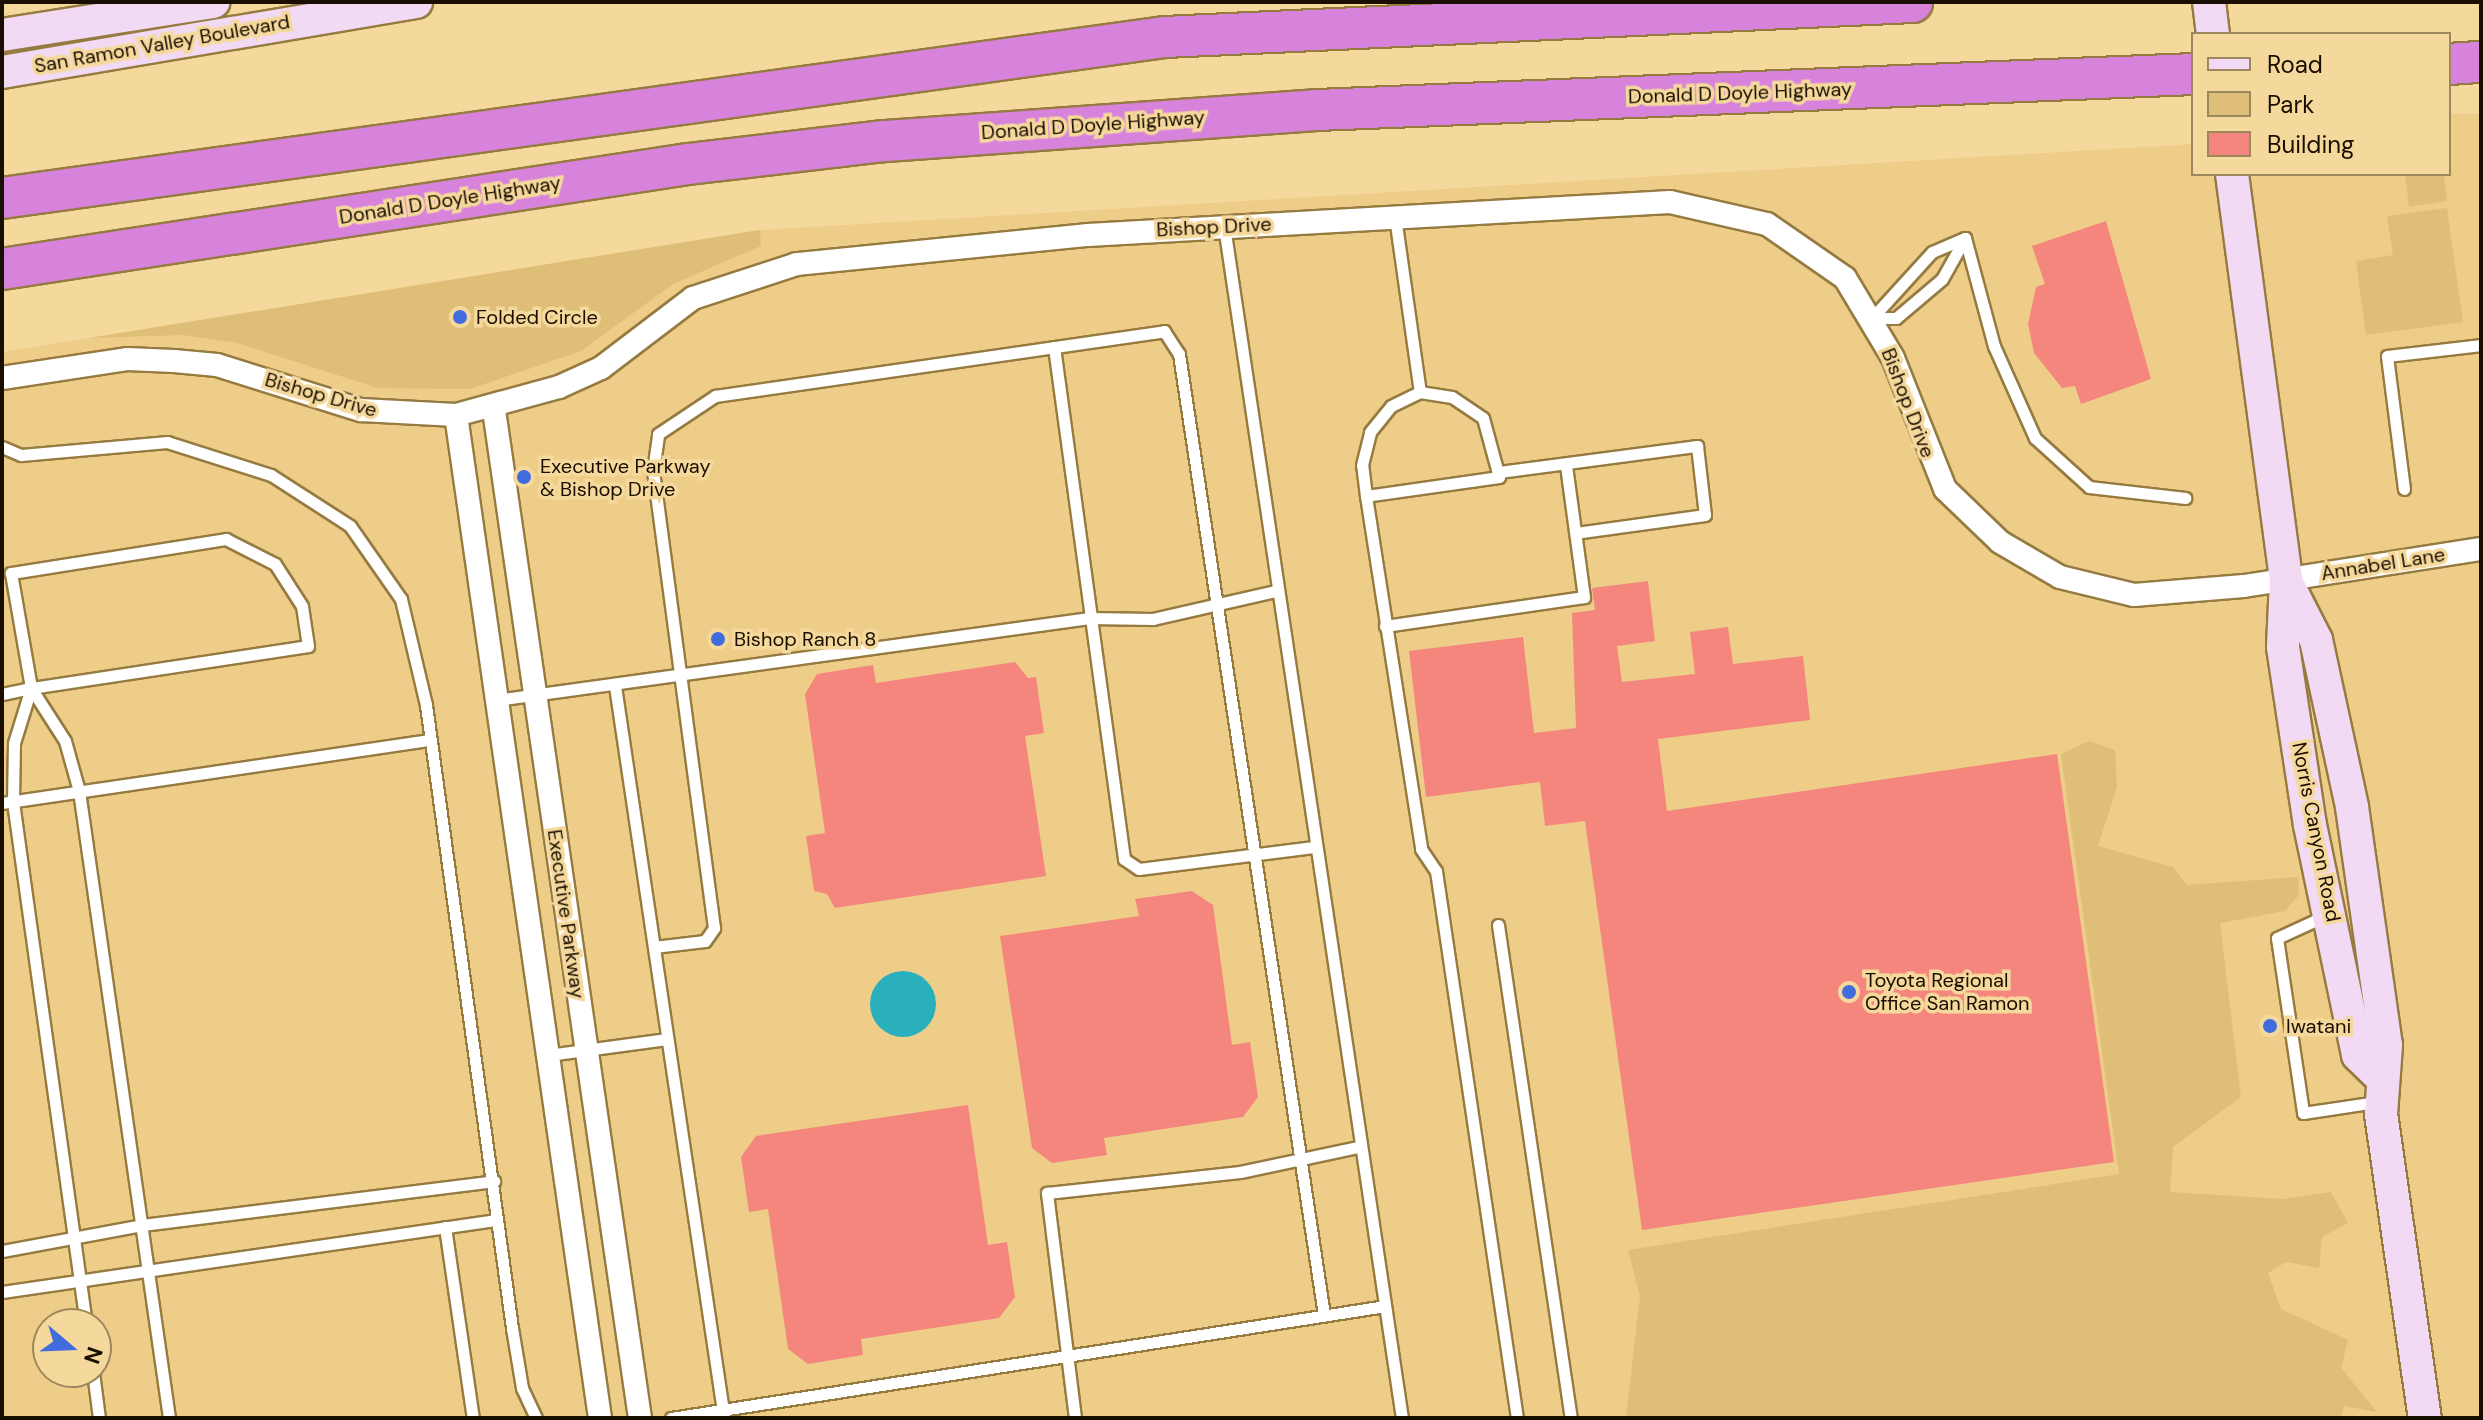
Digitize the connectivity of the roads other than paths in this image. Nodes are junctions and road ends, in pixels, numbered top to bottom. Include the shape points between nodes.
1 (213, 2) edge
2 (416, 2) edge
3 (1912, 2) edge
4 (2209, 2) edge
5 (2213, 32) edge
6 (2, 35) edge
7 (2481, 62) edge
8 (2451, 64) edge
9 (2, 72) edge
10 (2191, 74) edge
11 (2232, 176) edge
12 (2, 198) edge
13 (1395, 217) junction
14 (1224, 226) junction
15 (1965, 238) junction
16 (2, 269) edge
17 (1872, 318) junction
18 (2481, 345) edge
19 (1054, 347) junction
20 (2, 378) edge
21 (1420, 392) junction
22 (494, 410) junction
23 (456, 415) junction
24 (2, 447) edge
25 (1566, 465) junction
26 (1499, 472) junction
27 (2404, 489) dead end
28 (1366, 496) junction
29 (2185, 498) dead end
30 (1576, 533) junction
31 (2481, 549) edge
32 (7, 574) edge
33 (2286, 580) junction
34 (1275, 591) junction
35 (1216, 606) junction
36 (1089, 618) junction
37 (1385, 626) junction
38 (685, 676) junction
39 (615, 686) junction
40 (31, 688) junction
41 (2, 694) edge
42 (534, 697) junction
43 (496, 700) junction
44 (429, 740) junction
45 (79, 791) junction
46 (7, 803) edge
47 (1314, 847) junction
48 (1255, 851) junction
49 (2331, 913) junction
50 (1498, 925) dead end
51 (654, 947) junction
52 (667, 1039) junction
53 (586, 1050) junction
54 (548, 1055) junction
55 (2380, 1088) junction
56 (1358, 1147) junction
57 (1299, 1161) junction
58 (494, 1181) junction
59 (495, 1220) junction
60 (142, 1225) junction
61 (445, 1227) junction
62 (74, 1240) junction
63 (2, 1251) edge
64 (147, 1266) junction
65 (80, 1281) junction
66 (2, 1292) edge
67 (1385, 1306) junction
68 (84, 1308) edge
69 (1324, 1315) junction
70 (1066, 1356) junction
71 (95, 1388) edge
72 (724, 1414) edge
73 (99, 1418) edge
74 (169, 1418) edge
75 (473, 1418) edge
76 (536, 1418) edge
77 (600, 1418) edge
78 (640, 1418) edge
79 (671, 1418) edge
80 (1075, 1418) edge
81 (1402, 1418) edge
82 (1517, 1418) edge
83 (1571, 1418) edge
84 (2425, 1418) edge

1 - 6 main road, San Ramon Valley Boulevard
2 - 9 main road, San Ramon Valley Boulevard
3 - 12 highway via 1165,37
4 - 5 main road
7 - 8 highway
10 - 16 highway, Donald D Doyle Highway via 1317,110 885,141 688,164
11 - 33 main road, Norris Canyon Road
13 - 14 street, Bishop Drive
13 - 17 street, Bishop Drive via 1670,202 1735,212 1823,258
13 - 21 lane
14 - 22 street, Bishop Drive via 775,268 693,298 601,368
14 - 34 lane
15 - 17 lane via 1932,252
15 - 17 lane via 1942,279 1896,318
15 - 29 lane via 1994,346 2035,438 2089,487
17 - 33 street, Bishop Drive via 1945,489 2027,560 2083,585 2134,595
18 - 27 lane via 2387,356
19 - 35 lane via 1164,331 1175,339
19 - 36 lane
19 - 38 lane via 715,396 658,434 653,471
20 - 23 street, Bishop Drive via 127,359 174,361 217,365 361,410
21 - 26 lane via 1452,397 1483,418
21 - 28 lane via 1391,406 1370,432 1362,465
22 - 23 street, Bishop Drive
22 - 42 street, Executive Parkway
23 - 43 street, Executive Parkway
24 - 44 lane via 21,455 167,442 307,494 350,526 401,599 417,647
25 - 26 lane
25 - 30 lane
25 - 30 lane via 1697,446 1705,515
26 - 28 lane
28 - 37 lane
30 - 37 lane via 1584,597
31 - 33 street, Annabel Lane
32 - 40 lane
32 - 40 lane via 226,539 275,564 302,606 308,646
33 - 49 main road, Norris Canyon Road via 2283,647
33 - 55 main road, Norris Canyon Road via 2316,640 2352,807 2386,1045
34 - 35 lane
34 - 47 lane
35 - 36 lane via 1153,619
35 - 48 lane
36 - 38 lane
36 - 48 lane via 1124,859 1139,869
37 - 82 lane via 1421,849 1436,871
38 - 39 lane
38 - 51 lane via 714,928 705,941
39 - 42 lane
39 - 51 lane
40 - 41 lane
40 - 45 lane via 65,741
40 - 46 lane via 14,743
42 - 43 lane
42 - 53 street, Executive Parkway
43 - 54 street, Executive Parkway
44 - 45 lane
44 - 58 lane
45 - 46 lane
45 - 60 lane
46 - 62 lane
47 - 48 lane
47 - 56 lane
48 - 57 lane
49 - 55 main road, Norris Canyon Road via 2358,1055
49 - 55 lane via 2277,938 2303,1113
50 - 83 lane
51 - 52 lane
52 - 53 lane
52 - 72 lane
53 - 54 lane
53 - 78 street, Executive Parkway
54 - 77 street, Executive Parkway
55 - 84 main road, Norris Canyon Road
56 - 57 lane
56 - 67 lane
57 - 69 lane
57 - 70 lane via 1047,1193
58 - 59 lane
58 - 60 lane
59 - 61 lane
59 - 76 lane via 522,1388
60 - 62 lane
60 - 64 lane
61 - 64 lane
61 - 75 lane
62 - 63 lane
62 - 65 lane
64 - 65 lane
64 - 74 lane
65 - 66 lane
65 - 68 lane
67 - 69 lane
67 - 81 lane
69 - 70 lane
70 - 72 lane
70 - 80 lane
71 - 73 lane
72 - 79 lane

